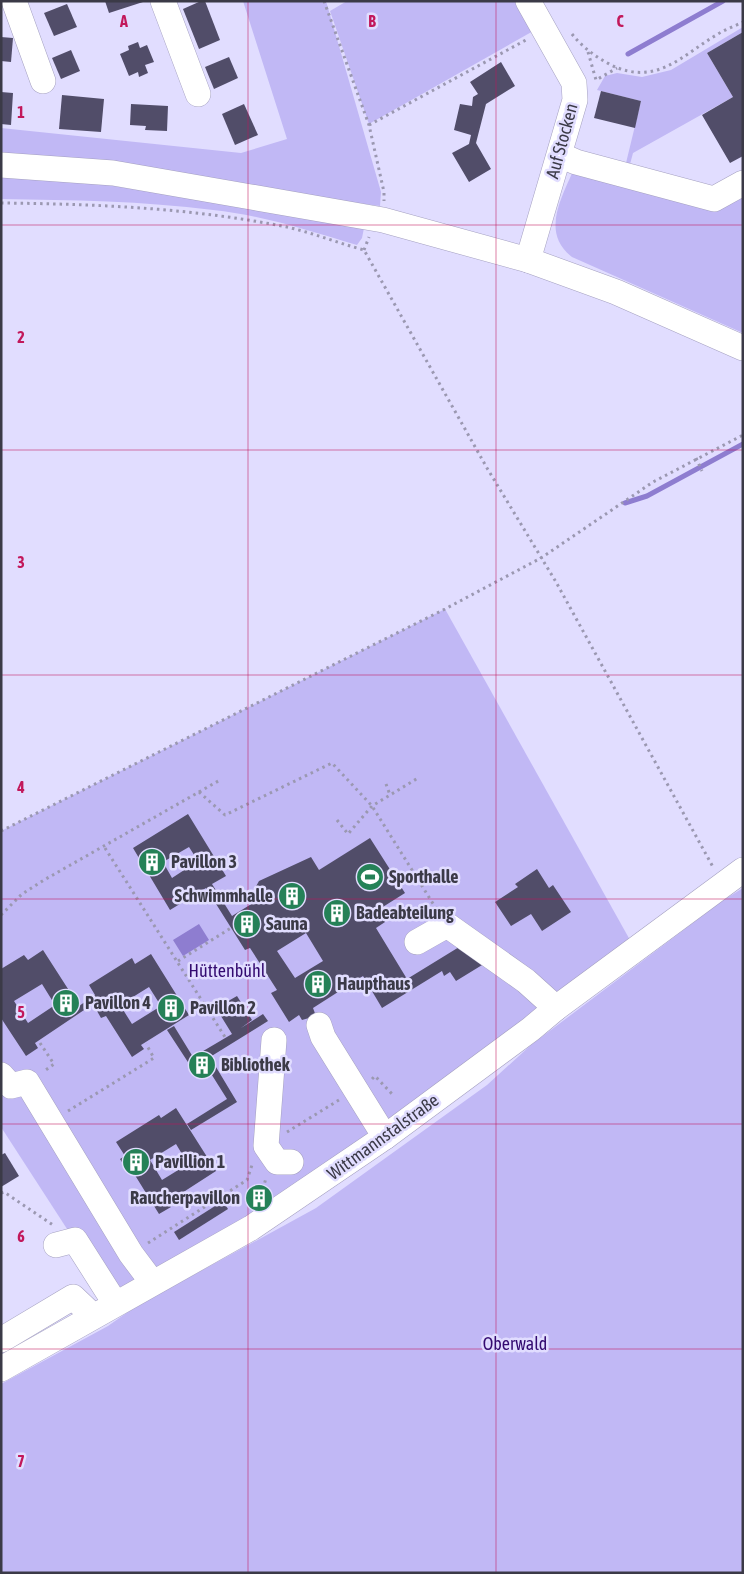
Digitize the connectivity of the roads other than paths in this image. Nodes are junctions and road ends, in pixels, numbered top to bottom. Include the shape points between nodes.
1 (14, 1) edge
2 (164, 1) edge
3 (528, 1) edge
4 (43, 80) dead end
5 (198, 94) dead end
6 (560, 155) junction
7 (1, 165) edge
8 (743, 183) edge
9 (528, 260) junction
10 (743, 348) edge
11 (733, 877) edge
12 (417, 942) dead end
13 (556, 1008) junction
14 (320, 1024) dead end
15 (274, 1040) dead end
16 (1, 1075) edge
17 (386, 1137) junction
18 (291, 1162) dead end
19 (66, 1242) road end
20 (152, 1282) junction
21 (115, 1303) junction
22 (93, 1316) junction
23 (1, 1340) edge
24 (1, 1368) edge

1 - 4 street
2 - 5 street
3 - 6 street, Auf Stocken via 574,83 575,100
6 - 8 street via 714,199
6 - 9 street, Auf Stocken
7 - 9 street via 113,173 383,220
9 - 10 street via 616,292
11 - 13 street, Wittmannstalstraße
12 - 13 street via 447,925 532,974
13 - 17 street, Wittmannstalstraße
14 - 17 street via 323,1037
15 - 18 street via 266,1146 277,1162
16 - 20 street via 11,1086 27,1082 131,1254
17 - 20 street, Wittmannstalstraße via 251,1228
19 - 21 street
20 - 21 street, Wittmannstalstraße
21 - 22 street, Wittmannstalstraße
22 - 23 street via 73,1296
22 - 24 street, Wittmannstalstraße

